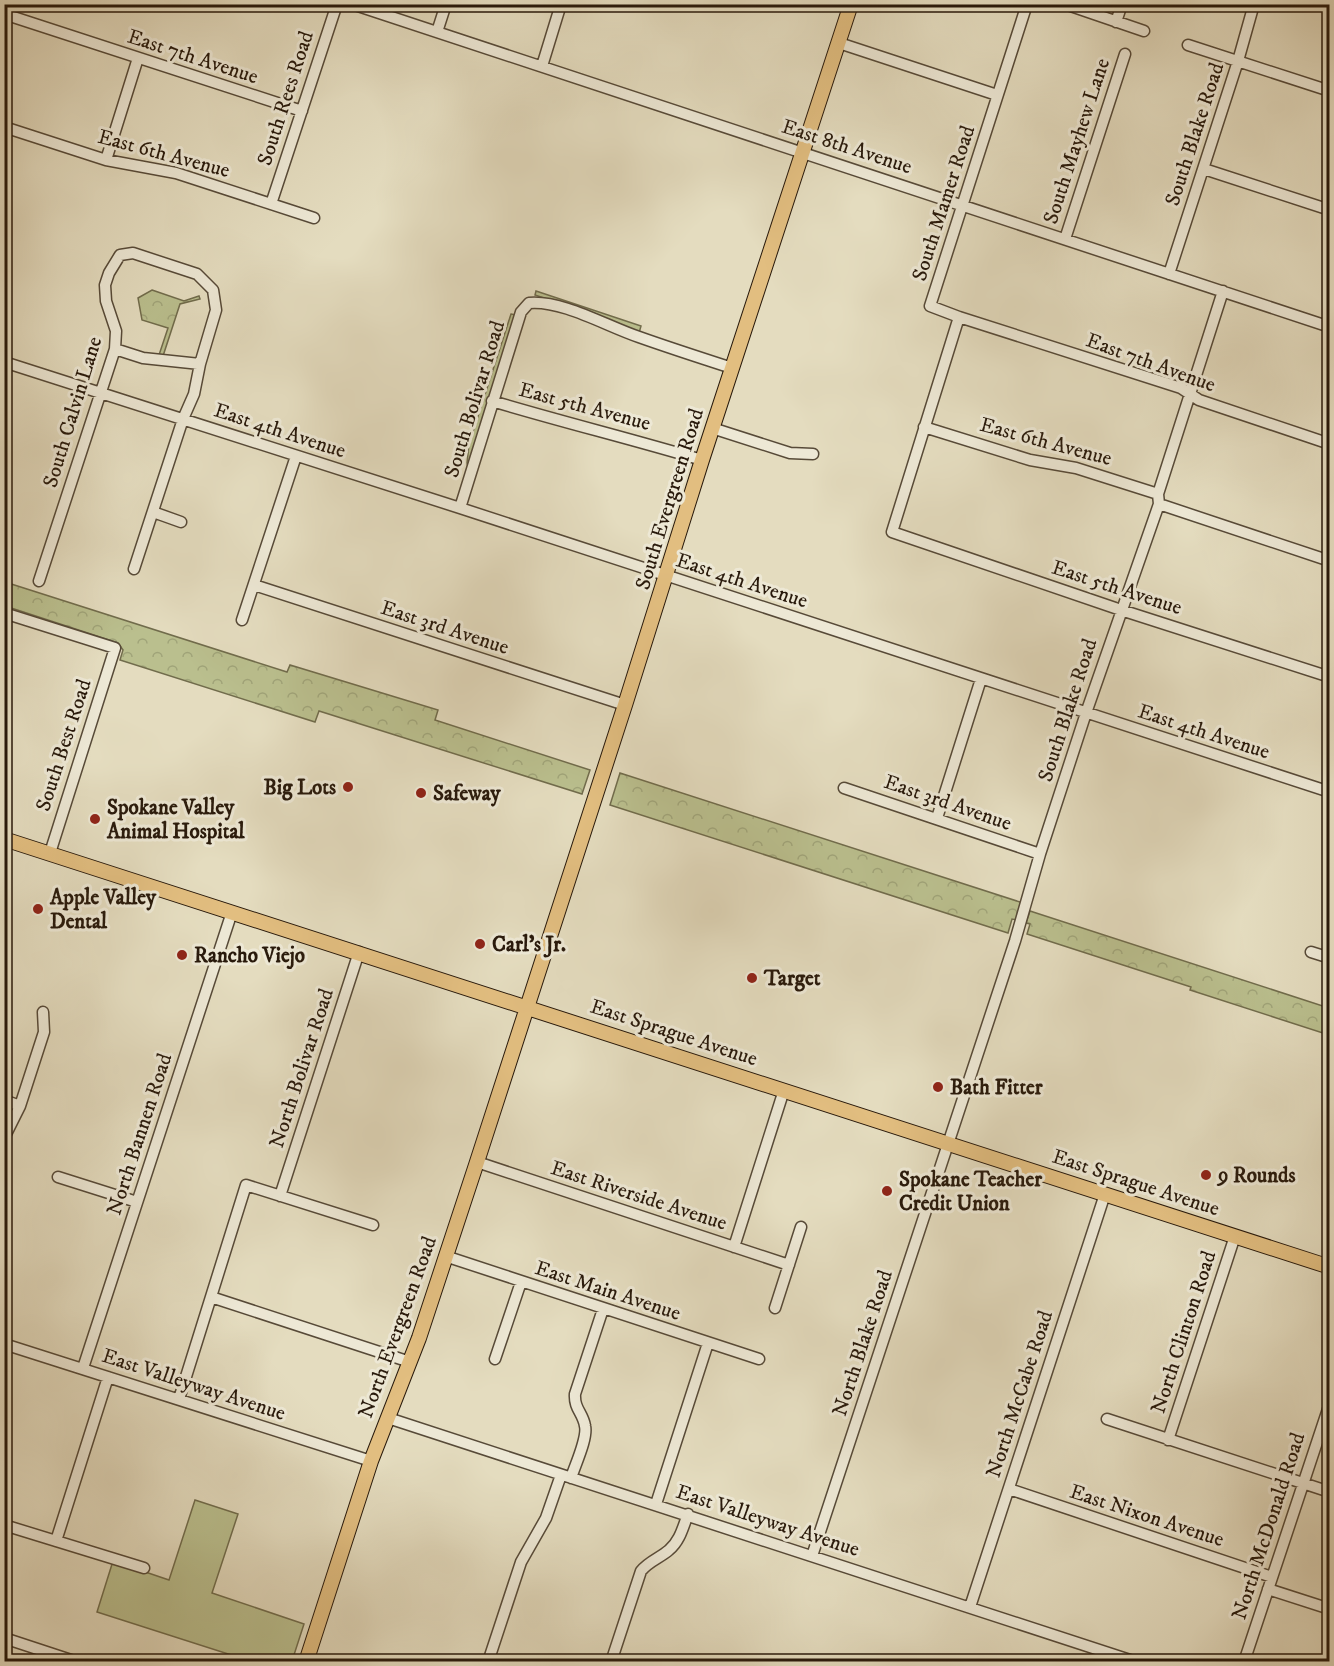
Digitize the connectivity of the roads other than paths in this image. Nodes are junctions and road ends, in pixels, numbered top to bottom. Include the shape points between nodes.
1 (337, 4) edge
2 (352, 4) edge
3 (446, 4) edge
4 (561, 4) edge
5 (851, 4) edge
6 (1028, 4) edge
7 (1065, 4) edge
8 (1122, 4) edge
9 (1254, 4) edge
10 (4, 14) edge
11 (1116, 22) junction
12 (1144, 31) dead end
13 (437, 32) junction
14 (839, 43) junction
15 (1188, 45) dead end
16 (1125, 54) dead end
17 (138, 58) junction
18 (1238, 61) junction
19 (542, 66) junction
20 (1329, 91) edge
21 (997, 95) junction
22 (302, 111) junction
23 (4, 127) edge
24 (803, 152) junction
25 (106, 160) junction
26 (1204, 169) junction
27 (271, 204) junction
28 (963, 205) junction
29 (1329, 210) edge
30 (314, 218) dead end
31 (1065, 239) junction
32 (1170, 274) junction
33 (1223, 291) junction
34 (959, 317) junction
35 (1329, 327) edge
36 (115, 349) junction
37 (4, 362) edge
38 (200, 364) junction
39 (732, 368) junction
40 (101, 393) junction
41 (1190, 394) junction
42 (492, 401) junction
43 (183, 419) junction
44 (924, 427) junction
45 (712, 428) junction
46 (1329, 444) edge
47 (813, 454) dead end
48 (296, 456) junction
49 (702, 460) junction
50 (1158, 499) junction
51 (460, 508) junction
52 (153, 512) junction
53 (181, 522) dead end
54 (1329, 561) edge
55 (134, 569) dead end
56 (666, 576) junction
57 (39, 581) dead end
58 (254, 585) junction
59 (1121, 610) junction
60 (4, 613) edge
61 (242, 620) dead end
62 (1329, 677) edge
63 (981, 679) junction
64 (625, 705) junction
65 (1086, 713) junction
66 (844, 788) dead end
67 (1329, 792) edge
68 (937, 818) junction
69 (4, 838) edge
70 (50, 854) junction
71 (1040, 854) junction
72 (232, 912) junction
73 (359, 952) junction
74 (1311, 952) dead end
75 (1329, 958) edge
76 (528, 1006) junction
77 (43, 1012) dead end
78 (784, 1090) junction
79 (4, 1100) edge
80 (20, 1106) junction
81 (4, 1138) edge
82 (948, 1143) junction
83 (477, 1162) junction
84 (58, 1178) dead end
85 (1105, 1194) junction
86 (280, 1196) junction
87 (137, 1202) junction
88 (373, 1225) dead end
89 (801, 1227) dead end
90 (1235, 1236) junction
91 (734, 1247) junction
92 (445, 1256) junction
93 (789, 1265) junction
94 (1329, 1267) edge
95 (521, 1282) junction
96 (211, 1297) junction
97 (775, 1308) dead end
98 (603, 1309) junction
99 (708, 1343) junction
100 (4, 1344) edge
101 (495, 1359) dead end
102 (759, 1359) dead end
103 (410, 1362) junction
104 (83, 1368) junction
105 (108, 1377) junction
106 (179, 1399) junction
107 (1329, 1405) edge
108 (388, 1418) junction
109 (1107, 1419) dead end
110 (1168, 1440) junction
111 (371, 1461) junction
112 (566, 1476) junction
113 (1304, 1484) junction
114 (1009, 1489) junction
115 (1329, 1492) edge
116 (656, 1504) junction
117 (688, 1514) junction
118 (4, 1525) edge
119 (56, 1541) junction
120 (812, 1556) junction
121 (144, 1568) dead end
122 (1272, 1577) junction
123 (1268, 1589) junction
124 (970, 1607) junction
125 (1329, 1609) edge
126 (4, 1638) edge
127 (77, 1662) edge
128 (306, 1662) edge
129 (488, 1662) edge
130 (612, 1662) edge
131 (1136, 1662) edge
132 (1244, 1662) edge

1 - 22 street, South Rees Road
2 - 13 street, East 8th Avenue
3 - 13 street
4 - 19 street
5 - 14 main road, South Evergreen Road
6 - 21 street, South Mamer Road
7 - 11 street
8 - 11 street
9 - 18 street, South Blake Road
10 - 17 street, East 7th Avenue
11 - 12 street
13 - 19 street, East 8th Avenue
14 - 21 street
14 - 24 main road, South Evergreen Road
15 - 18 street
16 - 31 street, South Mayhew Lane
17 - 22 street, East 7th Avenue
17 - 25 street
18 - 20 street
18 - 26 street, South Blake Road
19 - 24 street, East 8th Avenue
21 - 28 street, South Mamer Road
22 - 27 street, South Rees Road
23 - 25 street, East 6th Avenue
24 - 28 street, East 8th Avenue
24 - 39 main road, South Evergreen Road
25 - 27 street, East 6th Avenue via 176,173
26 - 29 street
26 - 32 street, South Blake Road
27 - 30 street, East 6th Avenue
28 - 31 street, East 8th Avenue
28 - 34 street, South Mamer Road via 930,306
31 - 32 street, East 8th Avenue
32 - 33 street, East 8th Avenue
33 - 35 street, East 8th Avenue
33 - 41 street, South Blake Road
34 - 41 street, East 7th Avenue
34 - 44 street
36 - 38 street via 142,358
36 - 38 street, South Calvin Lane via 116,332 105,285 120,255 133,253 197,274 213,290 216,310
36 - 40 street, South Calvin Lane
37 - 40 street, East 4th Avenue
38 - 43 street via 198,382
39 - 42 street, South Bolivar Road via 553,305 529,303 520,312
39 - 45 main road, South Evergreen Road
40 - 43 street, East 4th Avenue
40 - 57 street, South Calvin Lane
41 - 46 street, East 7th Avenue
41 - 50 street, South Blake Road
42 - 49 street, East 5th Avenue
42 - 51 street, South Bolivar Road
43 - 48 street, East 4th Avenue
43 - 52 street
44 - 50 street, East 6th Avenue via 1030,460 1076,468
44 - 59 street, East 5th Avenue via 892,532
45 - 47 street via 790,453
45 - 49 main road, South Evergreen Road
48 - 51 street, East 4th Avenue
48 - 58 street
49 - 56 main road, South Evergreen Road
50 - 54 street, East 6th Avenue
50 - 59 street, South Blake Road
51 - 56 street, East 4th Avenue
52 - 53 street
52 - 55 street
56 - 63 street, East 4th Avenue
56 - 64 main road, South Evergreen Road
58 - 61 street
58 - 64 street, East 3rd Avenue
59 - 62 street, East 5th Avenue
59 - 65 street, South Blake Road
60 - 70 street, South Best Road via 115,648
63 - 65 street, East 4th Avenue
63 - 68 street
64 - 76 main road, South Evergreen Road
65 - 67 street, East 4th Avenue
65 - 71 street, South Blake Road
66 - 68 street, East 3rd Avenue
68 - 71 street, East 3rd Avenue
69 - 70 main road, East Sprague Avenue
70 - 72 main road, East Sprague Avenue
71 - 82 street, South Blake Road
72 - 73 main road, East Sprague Avenue
72 - 87 street, North Bannen Road
73 - 76 main road, East Sprague Avenue
73 - 86 street, North Bolivar Road
74 - 75 street
76 - 78 main road, East Sprague Avenue
76 - 83 main road, North Evergreen Road
77 - 80 street via 44,1032
78 - 82 main road, East Sprague Avenue
78 - 91 street
79 - 80 street
80 - 81 street
82 - 85 main road, East Sprague Avenue
82 - 120 street, North Blake Road
83 - 91 street, East Riverside Avenue
83 - 92 main road, North Evergreen Road
84 - 87 street
85 - 90 main road, East Sprague Avenue
85 - 114 street, North McCabe Road
86 - 88 street
86 - 96 street via 246,1185
87 - 104 street, North Bannen Road
89 - 93 street
90 - 94 main road, East Sprague Avenue
90 - 110 street, North Clinton Road
91 - 93 street, East Riverside Avenue
92 - 95 street, East Main Avenue
92 - 103 main road, North Evergreen Road
93 - 97 street
95 - 98 street, East Main Avenue
95 - 101 street
96 - 103 street
96 - 106 street
98 - 99 street, East Main Avenue
98 - 112 street via 575,1394 585,1433
99 - 102 street, East Main Avenue
99 - 116 street
100 - 104 street, East Valleyway Avenue
103 - 108 main road, North Evergreen Road
104 - 105 street, East Valleyway Avenue
105 - 106 street, East Valleyway Avenue
105 - 119 street
106 - 111 street, East Valleyway Avenue
107 - 113 street, North McDonald Road
108 - 111 main road, North Evergreen Road
108 - 112 street, East Valleyway Avenue
109 - 110 street
110 - 113 street
111 - 128 main road, North Evergreen Road
112 - 116 street, East Valleyway Avenue
112 - 129 street via 520,1562
113 - 115 street
113 - 122 street, North McDonald Road
114 - 122 street, East Nixon Avenue
114 - 124 street, North McCabe Road
116 - 117 street, East Valleyway Avenue
117 - 120 street, East Valleyway Avenue
117 - 130 street via 671,1549 648,1562 641,1571
118 - 119 street
119 - 121 street
120 - 124 street, East Valleyway Avenue
122 - 123 street, North McDonald Road
123 - 125 street
123 - 132 street, North McDonald Road
124 - 131 street, East Valleyway Avenue
126 - 127 street

